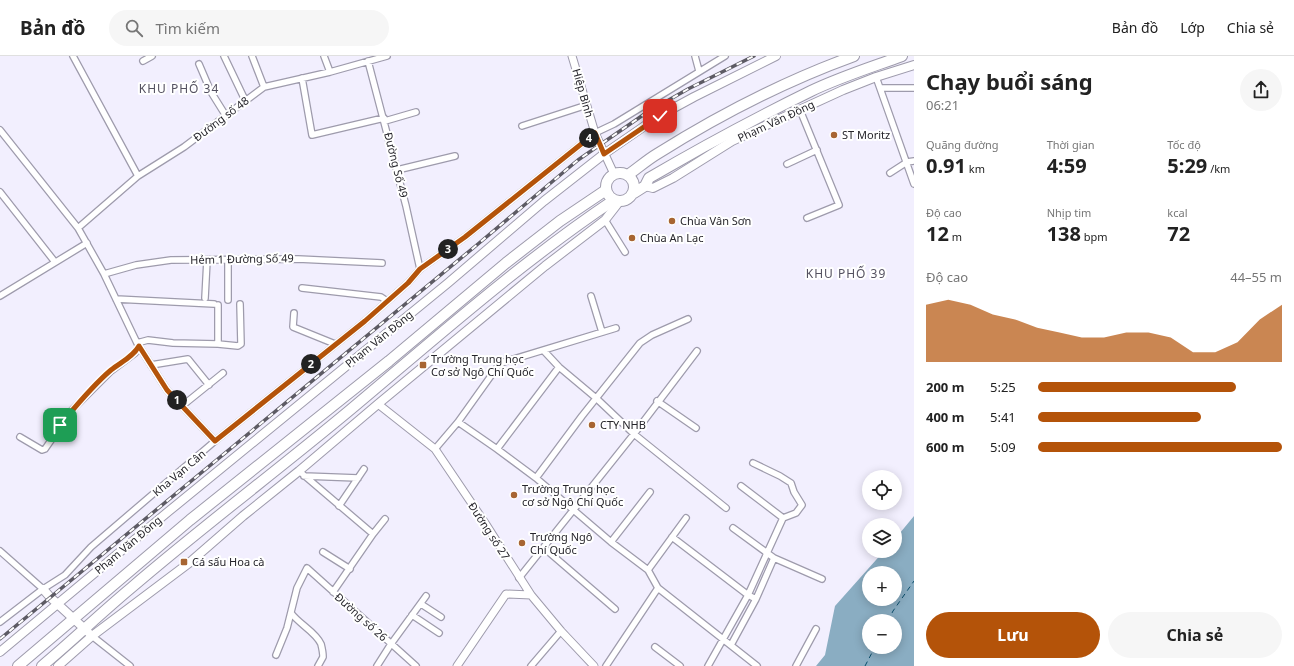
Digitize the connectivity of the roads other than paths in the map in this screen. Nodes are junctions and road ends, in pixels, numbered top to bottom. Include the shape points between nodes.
1 (73, 56) edge
2 (152, 56) edge
3 (224, 56) edge
4 (252, 56) edge
5 (324, 56) edge
6 (386, 56) edge
7 (572, 56) edge
8 (695, 56) edge
9 (725, 56) edge
10 (776, 56) edge
11 (854, 56) edge
12 (902, 56) edge
13 (143, 61) dead end
14 (368, 61) junction
15 (199, 64) dead end
16 (914, 65) edge
17 (699, 71) junction
18 (330, 72) junction
19 (876, 77) junction
20 (302, 78) junction
21 (264, 86) junction
22 (881, 88) junction
23 (914, 88) edge
24 (245, 100) junction
25 (586, 105) junction
26 (800, 110) junction
27 (416, 112) dead end
28 (226, 116) junction
29 (384, 119) junction
30 (522, 126) dead end
31 (0, 130) edge
32 (595, 133) junction
33 (817, 150) junction
34 (604, 154) junction
35 (455, 156) dead end
36 (914, 161) edge
37 (907, 162) junction
38 (787, 164) dead end
39 (397, 170) junction
40 (890, 173) dead end
41 (614, 174) junction
42 (628, 175) junction
43 (138, 176) junction
44 (914, 184) edge
45 (645, 186) junction
46 (606, 190) junction
47 (0, 192) edge
48 (634, 193) junction
49 (616, 201) junction
50 (807, 218) dead end
51 (606, 220) junction
52 (78, 228) junction
53 (87, 243) junction
54 (625, 252) dead end
55 (207, 260) junction
56 (228, 260) junction
57 (55, 262) junction
58 (382, 263) dead end
59 (420, 269) junction
60 (104, 274) junction
61 (302, 288) dead end
62 (0, 296) edge
63 (591, 296) dead end
64 (205, 298) dead end
65 (116, 299) junction
66 (228, 300) dead end
67 (387, 301) junction
68 (240, 304) dead end
69 (294, 313) dead end
70 (688, 319) dead end
71 (616, 328) dead end
72 (602, 332) junction
73 (138, 344) junction
74 (218, 344) junction
75 (335, 344) junction
76 (544, 351) junction
77 (696, 351) dead end
78 (151, 365) junction
79 (559, 367) junction
80 (223, 373) dead end
81 (209, 385) junction
82 (596, 398) junction
83 (657, 401) junction
84 (378, 404) junction
85 (182, 406) junction
86 (458, 422) junction
87 (696, 428) dead end
88 (634, 434) junction
89 (20, 437) dead end
90 (215, 441) junction
91 (435, 449) junction
92 (497, 449) junction
93 (754, 463) dead end
94 (364, 469) dead end
95 (301, 474) junction
96 (358, 478) junction
97 (536, 478) junction
98 (741, 486) dead end
99 (650, 492) dead end
100 (339, 506) junction
101 (726, 508) dead end
102 (574, 510) junction
103 (686, 518) dead end
104 (783, 518) junction
105 (385, 519) dead end
106 (733, 528) dead end
107 (373, 534) junction
108 (672, 537) junction
109 (611, 542) junction
110 (544, 548) junction
111 (0, 552) edge
112 (323, 552) dead end
113 (767, 554) junction
114 (774, 558) junction
115 (350, 569) junction
116 (648, 570) junction
117 (519, 578) junction
118 (822, 579) dead end
119 (658, 588) junction
120 (43, 589) junction
121 (333, 592) junction
122 (531, 595) junction
123 (748, 595) junction
124 (426, 596) dead end
125 (756, 599) junction
126 (58, 604) junction
127 (421, 604) junction
128 (616, 609) dead end
129 (291, 613) junction
130 (412, 615) junction
131 (441, 617) dead end
132 (74, 619) junction
133 (0, 622) edge
134 (816, 629) dead end
135 (561, 631) junction
136 (88, 632) junction
137 (438, 633) dead end
138 (724, 640) junction
139 (391, 644) junction
140 (731, 645) junction
141 (655, 647) dead end
142 (0, 652) edge
143 (276, 655) dead end
144 (18, 666) edge
145 (42, 666) edge
146 (58, 666) edge
147 (130, 666) edge
148 (318, 666) edge
149 (377, 666) edge
150 (416, 666) edge
151 (457, 666) edge
152 (531, 666) edge
153 (594, 666) edge
154 (606, 666) edge
155 (680, 666) edge
156 (708, 666) edge
157 (757, 666) edge
158 (796, 666) edge

1 - 43 street
2 - 13 street
3 - 24 street
4 - 21 street
5 - 18 street
6 - 14 street, Đường số 48
7 - 25 street, Hiệp Bình
8 - 17 street
9 - 17 street, Kha Vạn Cân
10 - 34 main road, Phạm Văn Đồng via 660,116
11 - 42 highway via 797,79 714,120 656,154
12 - 45 highway, Phạm Văn Đồng via 812,91 734,129 649,178
14 - 18 street, Đường số 48
14 - 29 street, Đường Số 49
15 - 28 street via 211,92
16 - 19 main road, Phạm Văn Đồng
17 - 32 street, Kha Vạn Cân
18 - 20 street, Đường số 48
19 - 22 street
19 - 26 main road, Phạm Văn Đồng
20 - 21 street, Đường số 48
20 - 29 street via 312,135
21 - 24 street, Đường số 48
22 - 23 street
22 - 37 street
24 - 28 street, Đường số 48
25 - 30 street
25 - 32 street, Hiệp Bình
26 - 33 street
26 - 45 main road, Phạm Văn Đồng via 732,141 653,188
27 - 29 street
28 - 43 street, Đường số 48
29 - 39 street, Đường Số 49
31 - 52 street
32 - 34 street, Hiệp Bình
32 - 59 street, Kha Vạn Cân via 465,237
33 - 38 street
33 - 50 street via 839,205
34 - 41 street, Hiệp Bình
34 - 126 main road, Phạm Văn Đồng
35 - 39 street
36 - 37 street
37 - 40 street
37 - 44 street
39 - 59 street, Đường Số 49
41 - 42 highway
41 - 46 highway via 608,180
42 - 48 highway via 634,182
43 - 52 street, Đường số 48
45 - 48 highway, Phạm Văn Đồng
46 - 49 highway
46 - 132 highway, Phạm Văn Đồng via 560,221 506,263 389,361 190,520
47 - 57 street
48 - 49 highway via 628,200
49 - 51 main road
49 - 136 highway via 557,240 444,330 131,588
51 - 54 street
51 - 84 main road via 545,266
52 - 53 street
53 - 57 street
53 - 60 street
55 - 56 street, Hẻm 1 Đường Số 49
55 - 60 street, Hẻm 1 Đường Số 49 via 171,260 136,265
55 - 64 street
56 - 58 street, Hẻm 1 Đường Số 49 via 298,259
56 - 66 street
57 - 62 street
59 - 67 street, Kha Vạn Cân
60 - 65 street
61 - 67 street via 381,297
63 - 72 street
65 - 73 street
65 - 74 street via 216,305
67 - 75 street, Kha Vạn Cân
68 - 74 street via 240,344
69 - 75 street via 293,327
70 - 82 street via 640,343
71 - 72 street
72 - 76 street
73 - 74 street via 148,340
73 - 78 street
73 - 89 street via 135,353 111,370 82,399 60,425 45,449 42,450
75 - 90 street, Kha Vạn Cân
76 - 79 street
76 - 86 street via 498,366
77 - 83 street
78 - 81 street via 188,359
78 - 85 street via 167,390
79 - 82 street
79 - 92 street
80 - 81 street
81 - 85 street
82 - 88 street
82 - 97 street
83 - 87 street
83 - 88 street
84 - 91 street, Đường số 27
84 - 95 main road
85 - 90 street
86 - 91 street
86 - 92 street
88 - 101 street
88 - 102 street
90 - 120 street, Kha Vạn Cân via 91,547 65,575
91 - 117 street, Đường số 27
92 - 97 street
93 - 104 street via 791,483 802,506 796,513
94 - 96 street
95 - 96 street
95 - 100 street
95 - 136 main road via 243,516 189,563
96 - 100 street
97 - 102 street
98 - 104 street
99 - 109 street
100 - 107 street
102 - 109 street
102 - 110 street
103 - 108 street
104 - 113 street
105 - 107 street
106 - 113 street
107 - 115 street
108 - 116 street
108 - 123 street
109 - 116 street
110 - 117 street
110 - 128 street
111 - 120 street
112 - 115 street
113 - 114 street
113 - 123 street
114 - 118 street
114 - 125 street
115 - 121 street
116 - 119 street
117 - 122 street, Đường số 27
119 - 138 street
119 - 154 street
120 - 126 main road
120 - 133 street, Kha Vạn Cân
121 - 129 street, Đường số 26 via 307,568 297,588
121 - 139 street, Đường số 26
122 - 135 street, Đường số 27
122 - 151 street via 506,594
123 - 125 street
123 - 138 street
124 - 127 street
125 - 140 street
126 - 132 main road
126 - 142 main road, Phạm Văn Đồng
127 - 130 street
127 - 131 street
129 - 143 street
129 - 148 street via 321,643 323,657
130 - 137 street
130 - 139 street
132 - 136 main road
132 - 144 highway, Phạm Văn Đồng
134 - 158 street
135 - 152 street
135 - 153 street, Đường số 27
136 - 145 highway via 67,645
136 - 146 main road
136 - 147 street
138 - 140 street
138 - 156 street
139 - 149 street
139 - 150 street, Đường số 26
140 - 157 street
141 - 155 street

